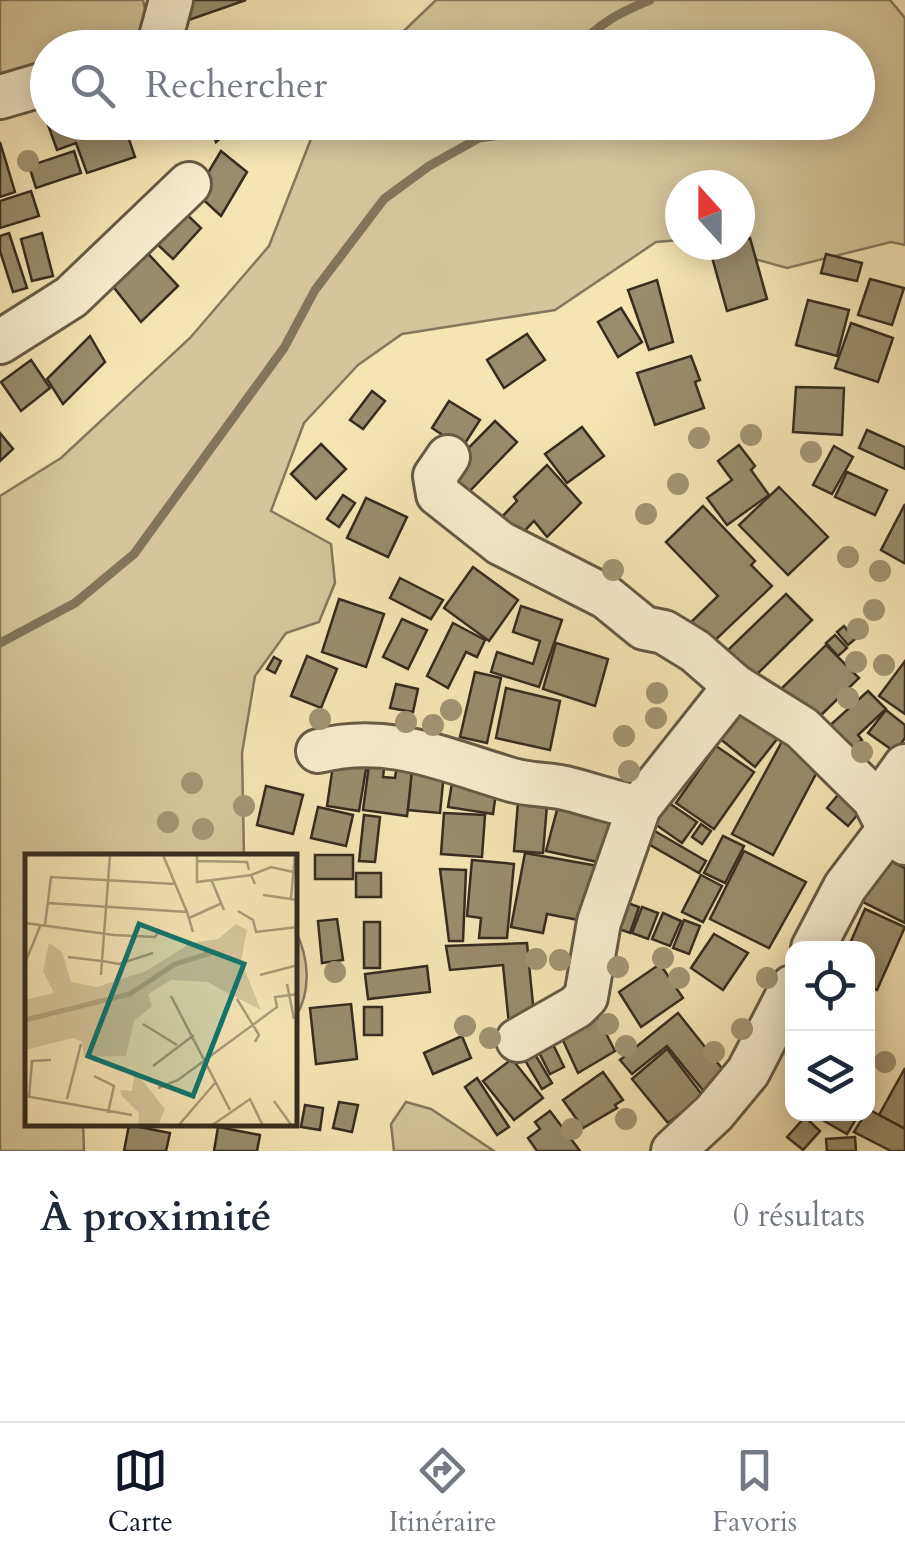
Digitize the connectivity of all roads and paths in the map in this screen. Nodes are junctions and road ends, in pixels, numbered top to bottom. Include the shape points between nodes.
1 (172, 0) edge
2 (163, 30) edge
3 (30, 88) edge
4 (0, 96) edge
5 (189, 184) dead end
6 (0, 342) edge
7 (448, 458) dead end
8 (736, 686) junction
9 (318, 751) dead end
10 (905, 766) edge
11 (640, 807) junction
12 (897, 836) edge
13 (817, 941) edge
14 (785, 1001) edge
15 (518, 1040) dead end
16 (673, 1151) edge

1 - 2 street
3 - 4 street
5 - 6 street via 71,297
7 - 8 street via 435,476 438,494 500,544 606,597 644,628 695,651
8 - 11 street
8 - 12 street via 802,728 874,799
9 - 11 street via 351,742 387,746
10 - 12 street via 882,797
11 - 15 street via 600,922 586,997
12 - 13 street via 845,887
14 - 16 street via 748,1072

